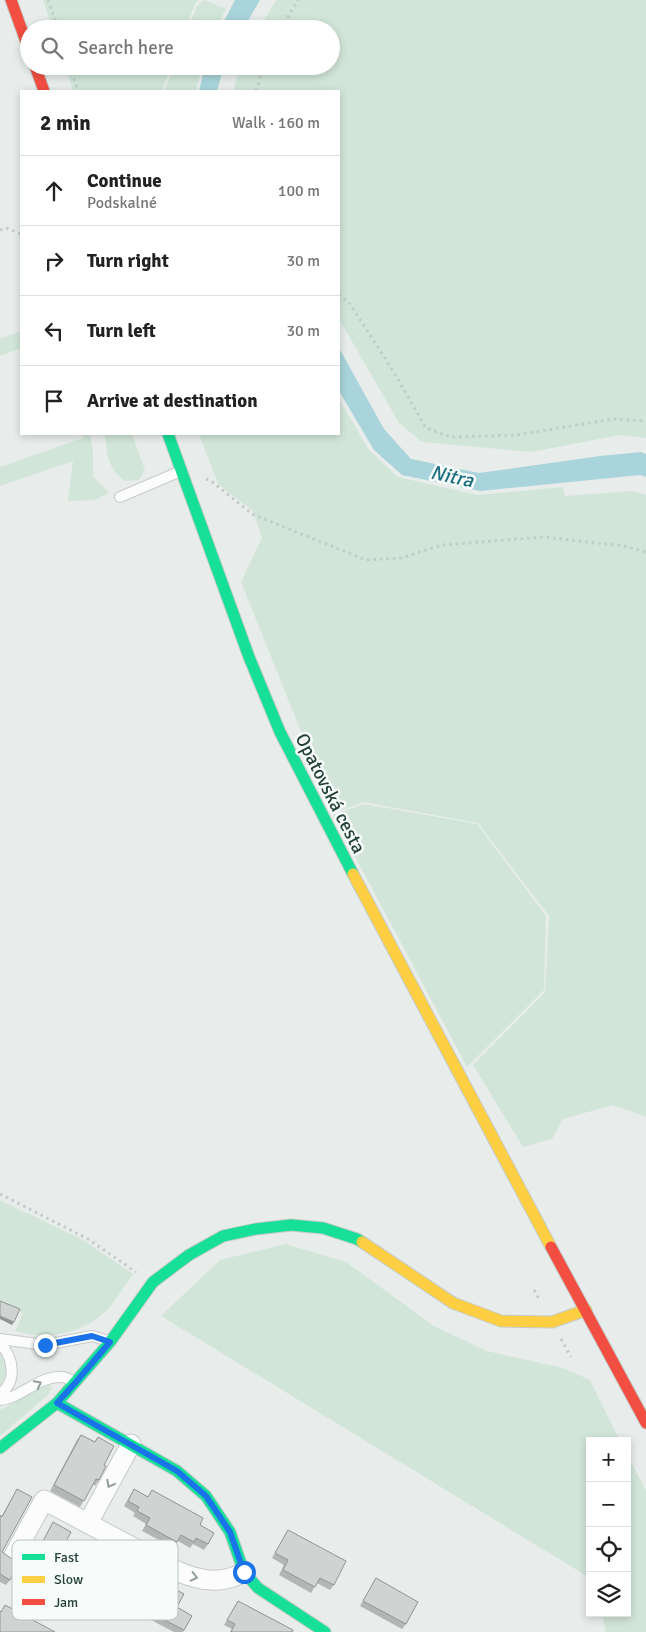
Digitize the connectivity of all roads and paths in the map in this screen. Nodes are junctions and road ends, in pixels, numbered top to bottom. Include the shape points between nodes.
1 (11, 0) edge
2 (48, 0) edge
3 (298, 0) edge
4 (55, 20) edge
5 (286, 20) edge
6 (20, 25) edge
7 (38, 75) edge
8 (73, 75) edge
9 (261, 75) edge
10 (44, 90) edge
11 (78, 90) edge
12 (256, 90) edge
13 (0, 230) edge
14 (20, 234) edge
15 (340, 295) edge
16 (646, 421) edge
17 (168, 435) edge
18 (182, 471) junction
19 (120, 497) dead end
20 (646, 552) edge
21 (0, 1194) edge
22 (152, 1284) junction
23 (586, 1310) junction
24 (0, 1338) edge
25 (110, 1342) junction
26 (0, 1343) edge
27 (76, 1382) junction
28 (0, 1394) edge
29 (0, 1400) edge
30 (57, 1403) junction
31 (646, 1423) edge
32 (131, 1444) junction
33 (0, 1448) edge
34 (88, 1523) junction
35 (22, 1540) edge
36 (119, 1540) edge
37 (178, 1572) edge
38 (244, 1572) junction
39 (325, 1632) edge

1 - 6 street
2 - 4 path
3 - 5 path
7 - 10 street
8 - 11 path
9 - 12 path
13 - 14 path via 6,228
15 - 16 path via 350,304 426,428 451,437 517,435 613,419
17 - 18 street, Opatovská cesta
18 - 19 lane
18 - 20 path via 210,480 252,514 366,560 402,558 442,545 543,537 624,546
18 - 23 street, Opatovská cesta via 249,657 280,732 387,941
21 - 22 path via 88,1239
22 - 23 street via 189,1255 223,1236 291,1226 323,1228 357,1239 453,1303 501,1321 552,1322
22 - 25 street
23 - 31 street, Opatovská cesta
24 - 25 lane via 45,1345 92,1336
25 - 27 street
26 - 28 lane via 11,1358 12,1375 5,1391
29 -> 27 lane via 46,1380 63,1377
27 - 30 street
30 - 32 street
30 - 33 street
32 -> 34 street
32 - 38 street via 177,1471 206,1496 230,1532
34 - 35 street via 44,1500
34 -> 36 street
37 -> 38 street via 212,1580 232,1579
38 - 39 street via 258,1588

